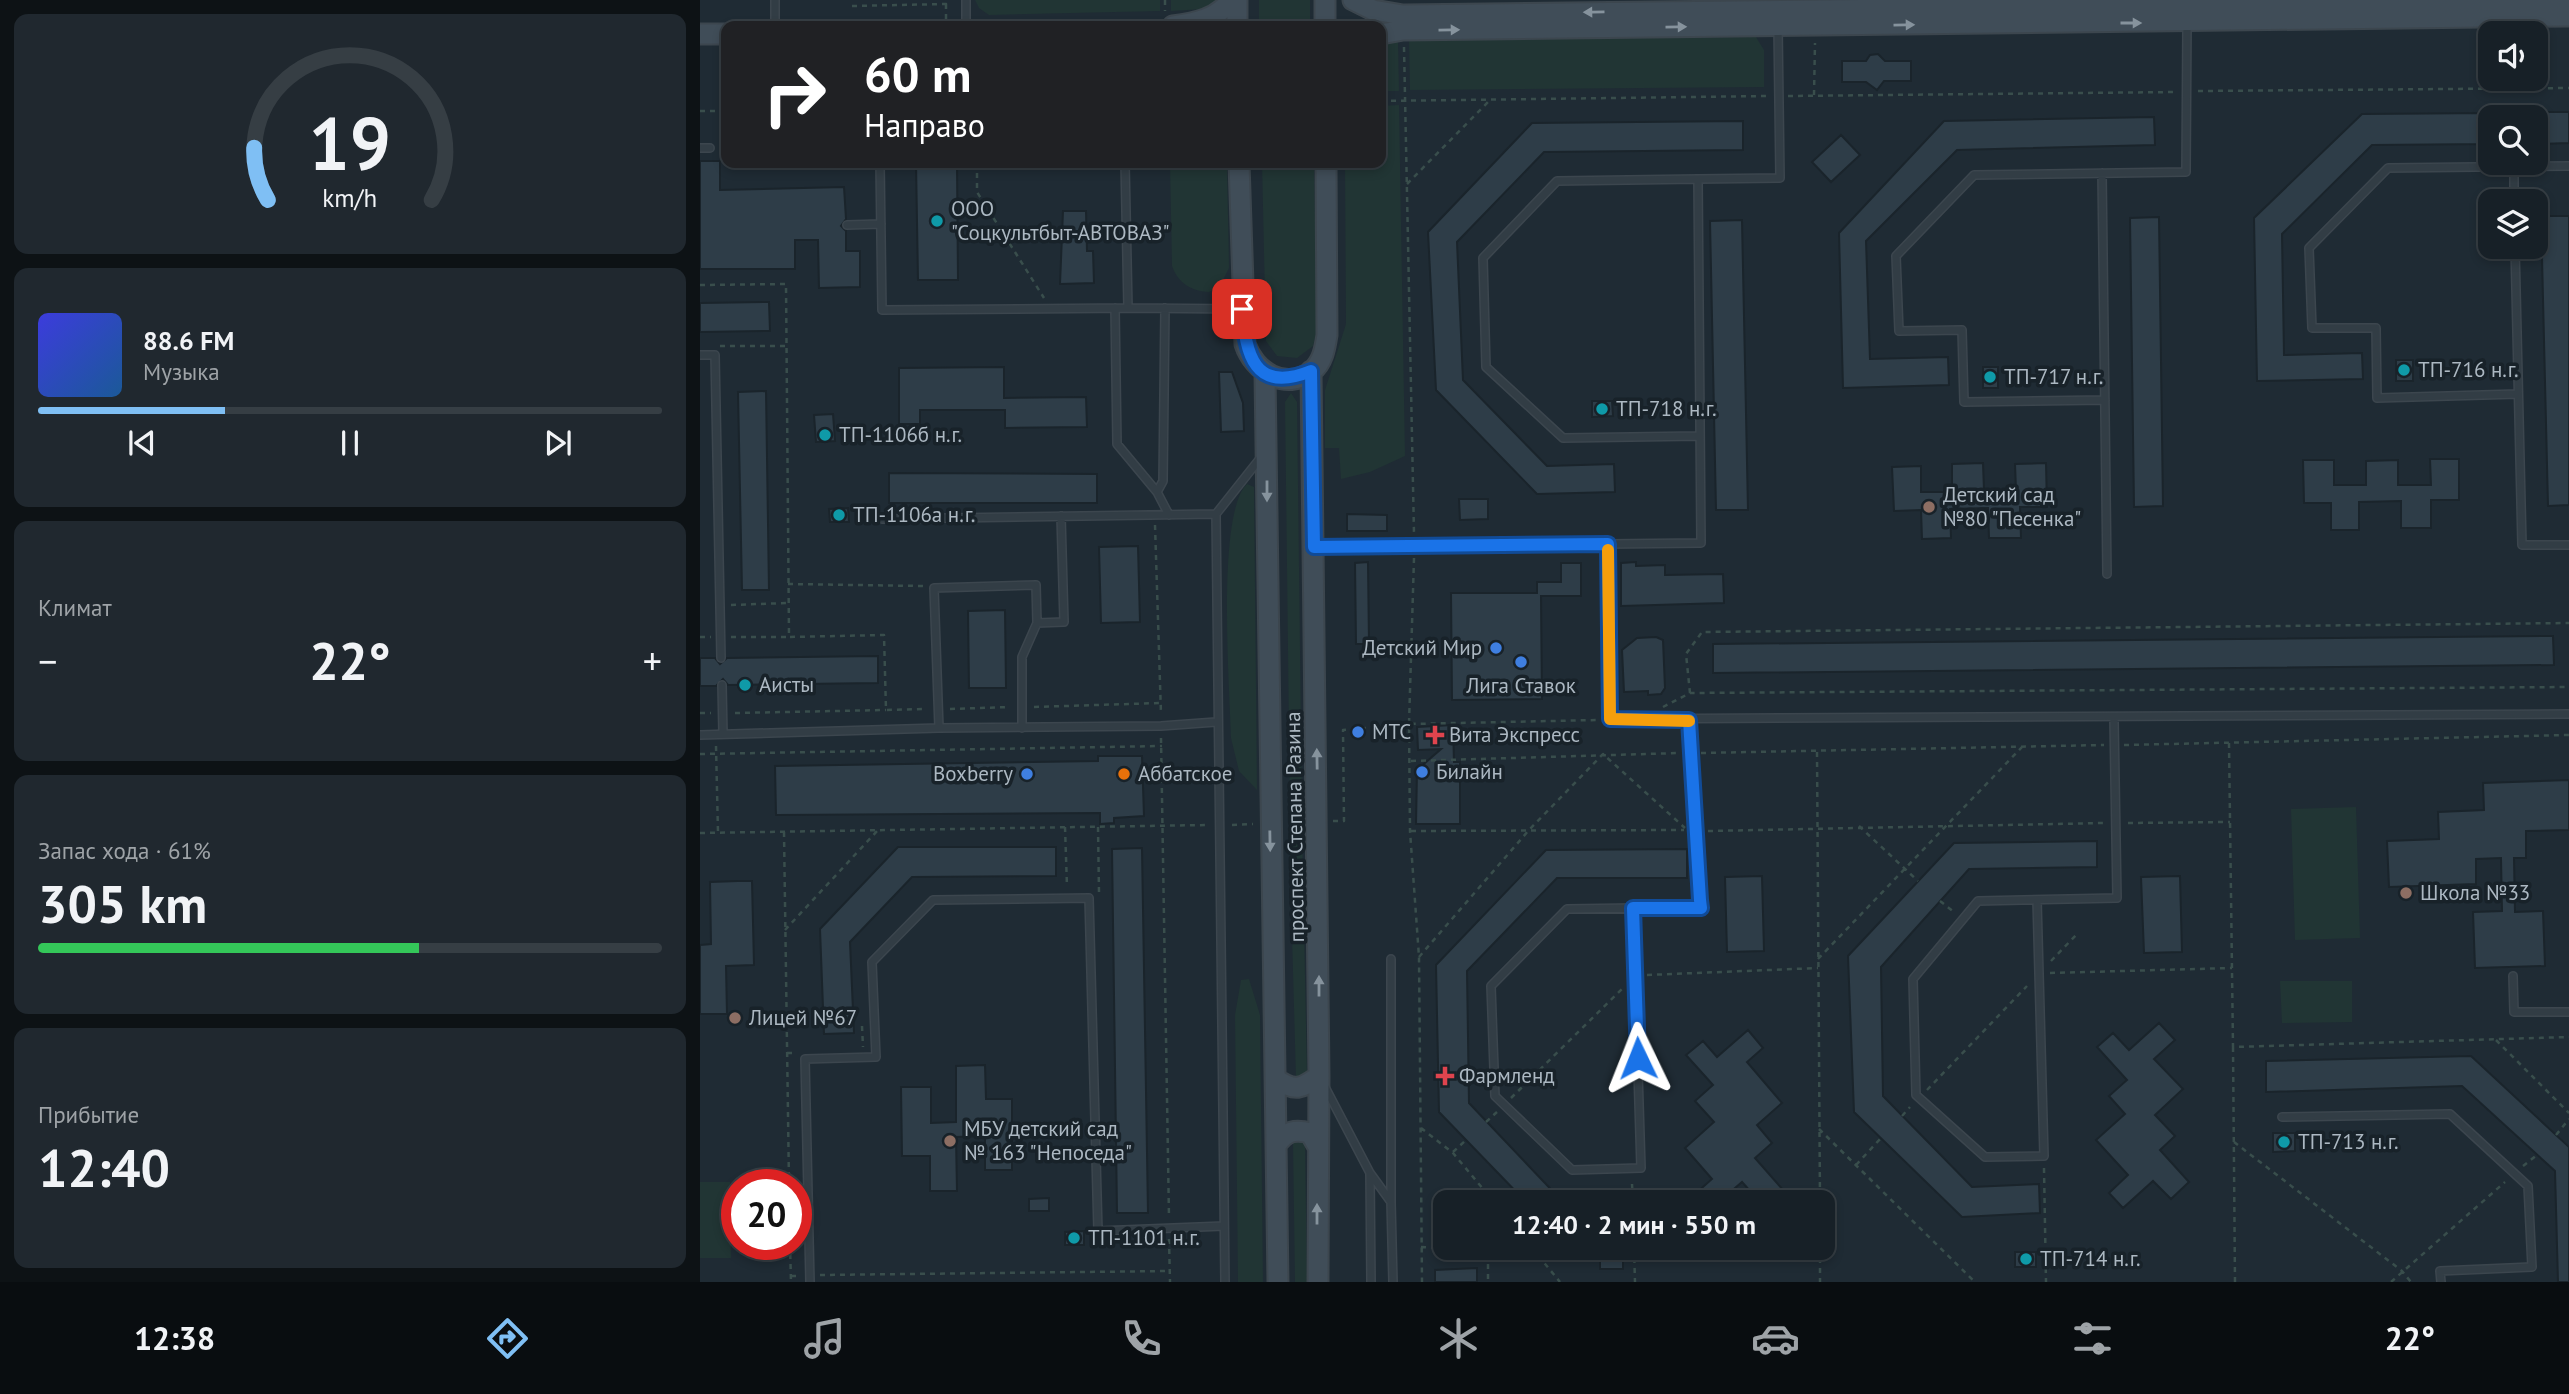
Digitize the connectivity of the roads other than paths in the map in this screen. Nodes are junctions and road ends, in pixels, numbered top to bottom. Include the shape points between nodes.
1 (775, 0) edge
2 (966, 0) edge
3 (1231, 0) edge
4 (1237, 0) edge
5 (1325, 0) edge
6 (1353, 0) edge
7 (2569, 1) edge
8 (2377, 2) edge
9 (2216, 3) edge
10 (1940, 4) edge
11 (2569, 16) edge
12 (1169, 19) edge
13 (775, 21) edge
14 (967, 21) edge
15 (1237, 21) edge
16 (1325, 21) edge
17 (2188, 22) junction
18 (1778, 26) junction
19 (1386, 33) edge
20 (700, 34) edge
21 (721, 34) edge
22 (700, 148) edge
23 (710, 148) dead end
24 (2569, 166) edge
25 (2548, 167) edge
26 (880, 168) edge
27 (1125, 168) edge
28 (1239, 168) edge
29 (1326, 168) edge
30 (2478, 168) edge
31 (2102, 173) junction
32 (1698, 179) junction
33 (881, 223) junction
34 (846, 225) dead end
35 (2515, 259) edge
36 (1115, 307) junction
37 (1128, 308) junction
38 (1165, 308) junction
39 (1242, 309) junction
40 (700, 355) edge
41 (1311, 371) junction
42 (1265, 374) junction
43 (2518, 394) junction
44 (2105, 400) junction
45 (1699, 436) junction
46 (1266, 450) junction
47 (1157, 492) junction
48 (1169, 514) junction
49 (1216, 514) junction
50 (1061, 516) junction
51 (882, 519) dead end
52 (1608, 544) junction
53 (2569, 545) edge
54 (1314, 547) junction
55 (2107, 574) dead end
56 (1037, 623) junction
57 (721, 658) dead end
58 (722, 685) dead end
59 (2569, 714) edge
60 (2113, 719) junction
61 (1689, 720) junction
62 (1216, 722) junction
63 (939, 728) junction
64 (1022, 728) junction
65 (700, 735) edge
66 (719, 735) junction
67 (2037, 900) junction
68 (1633, 908) junction
69 (1391, 959) dead end
70 (2513, 976) dead end
71 (2569, 1012) edge
72 (1319, 1076) junction
73 (1276, 1079) junction
74 (2282, 1117) dead end
75 (1276, 1144) junction
76 (1317, 1145) junction
77 (1370, 1173) junction
78 (1391, 1202) junction
79 (1224, 1226) junction
80 (810, 1279) edge
81 (1225, 1282) edge
82 (1278, 1282) edge
83 (1318, 1282) edge
84 (1371, 1282) edge
85 (1393, 1282) edge
86 (2441, 1282) edge

1 - 13 lane
2 - 14 lane
3 - 12 main road via 1209,18
4 - 15 main road
5 - 16 main road
10 -> 6 main road via 1403,15 1373,10
7 - 8 main road
8 - 9 main road
9 - 10 main road
11 - 17 main road
18 -> 17 main road
17 - 31 lane via 2186,172
19 -> 18 main road
18 - 32 lane via 1780,178
20 - 21 main road
22 - 23 lane
24 - 25 lane
26 - 33 lane
27 - 37 lane
28 - 39 main road, проспект Степана Разина
29 - 41 main road, проспект Степана Разина via 1327,335 1323,356
30 - 43 lane via 2388,169 2309,248 2312,328 2376,328 2378,398
31 - 44 lane
31 - 44 lane via 1974,175 1896,256 1899,331 1962,330 1964,402
32 - 45 lane
32 - 45 lane via 1557,181 1483,258 1486,367 1563,438
33 - 34 lane
33 - 36 lane via 881,310
35 - 43 lane
36 - 37 lane
36 - 47 lane via 1117,444
37 - 38 lane
38 - 39 lane
38 - 47 lane via 1163,481
39 - 42 main road, проспект Степана Разина via 1250,357
40 - 57 lane via 715,355
41 - 42 main road via 1297,377
41 - 54 main road, проспект Степана Разина
42 - 46 main road, проспект Степана Разина
43 - 53 lane via 2522,545
44 - 55 lane
45 - 52 lane via 1701,543
46 - 49 lane
46 -> 73 main road, проспект Степана Разина
47 - 48 lane
48 - 49 lane
48 - 50 lane
49 - 62 lane
50 - 51 lane
50 - 56 lane via 1064,622
52 - 54 lane
52 - 61 lane via 1610,719
72 -> 54 main road, проспект Степана Разина
56 - 63 lane via 1036,585 934,588
56 - 64 lane via 1022,657
58 - 66 lane
59 - 60 lane
60 - 61 lane
60 - 67 lane via 2118,898
61 - 68 lane via 1701,908
62 - 64 lane
62 - 79 lane
63 - 64 lane
63 - 66 lane
65 - 66 lane
67 - 67 lane via 1978,901 1913,979 1916,1095 1985,1157 2044,1156
68 - 68 lane via 1567,909 1491,986 1495,1096 1572,1170 1641,1168
69 - 78 lane
70 - 71 lane via 2514,1012
72 - 73 main road via 1301,1089 1290,1089
72 - 76 main road, проспект Степана Разина
72 - 77 lane
73 - 75 main road, проспект Степана Разина
74 - 86 lane via 2450,1114 2528,1186 2532,1267 2440,1271
75 - 76 main road via 1297,1129 1310,1133
75 - 82 main road, проспект Степана Разина
83 -> 76 main road, проспект Степана Разина
77 - 78 lane
77 - 84 lane
78 - 85 lane
79 - 80 lane via 1098,1231 1089,898 933,900 872,962 876,1057 805,1059
79 - 81 lane

